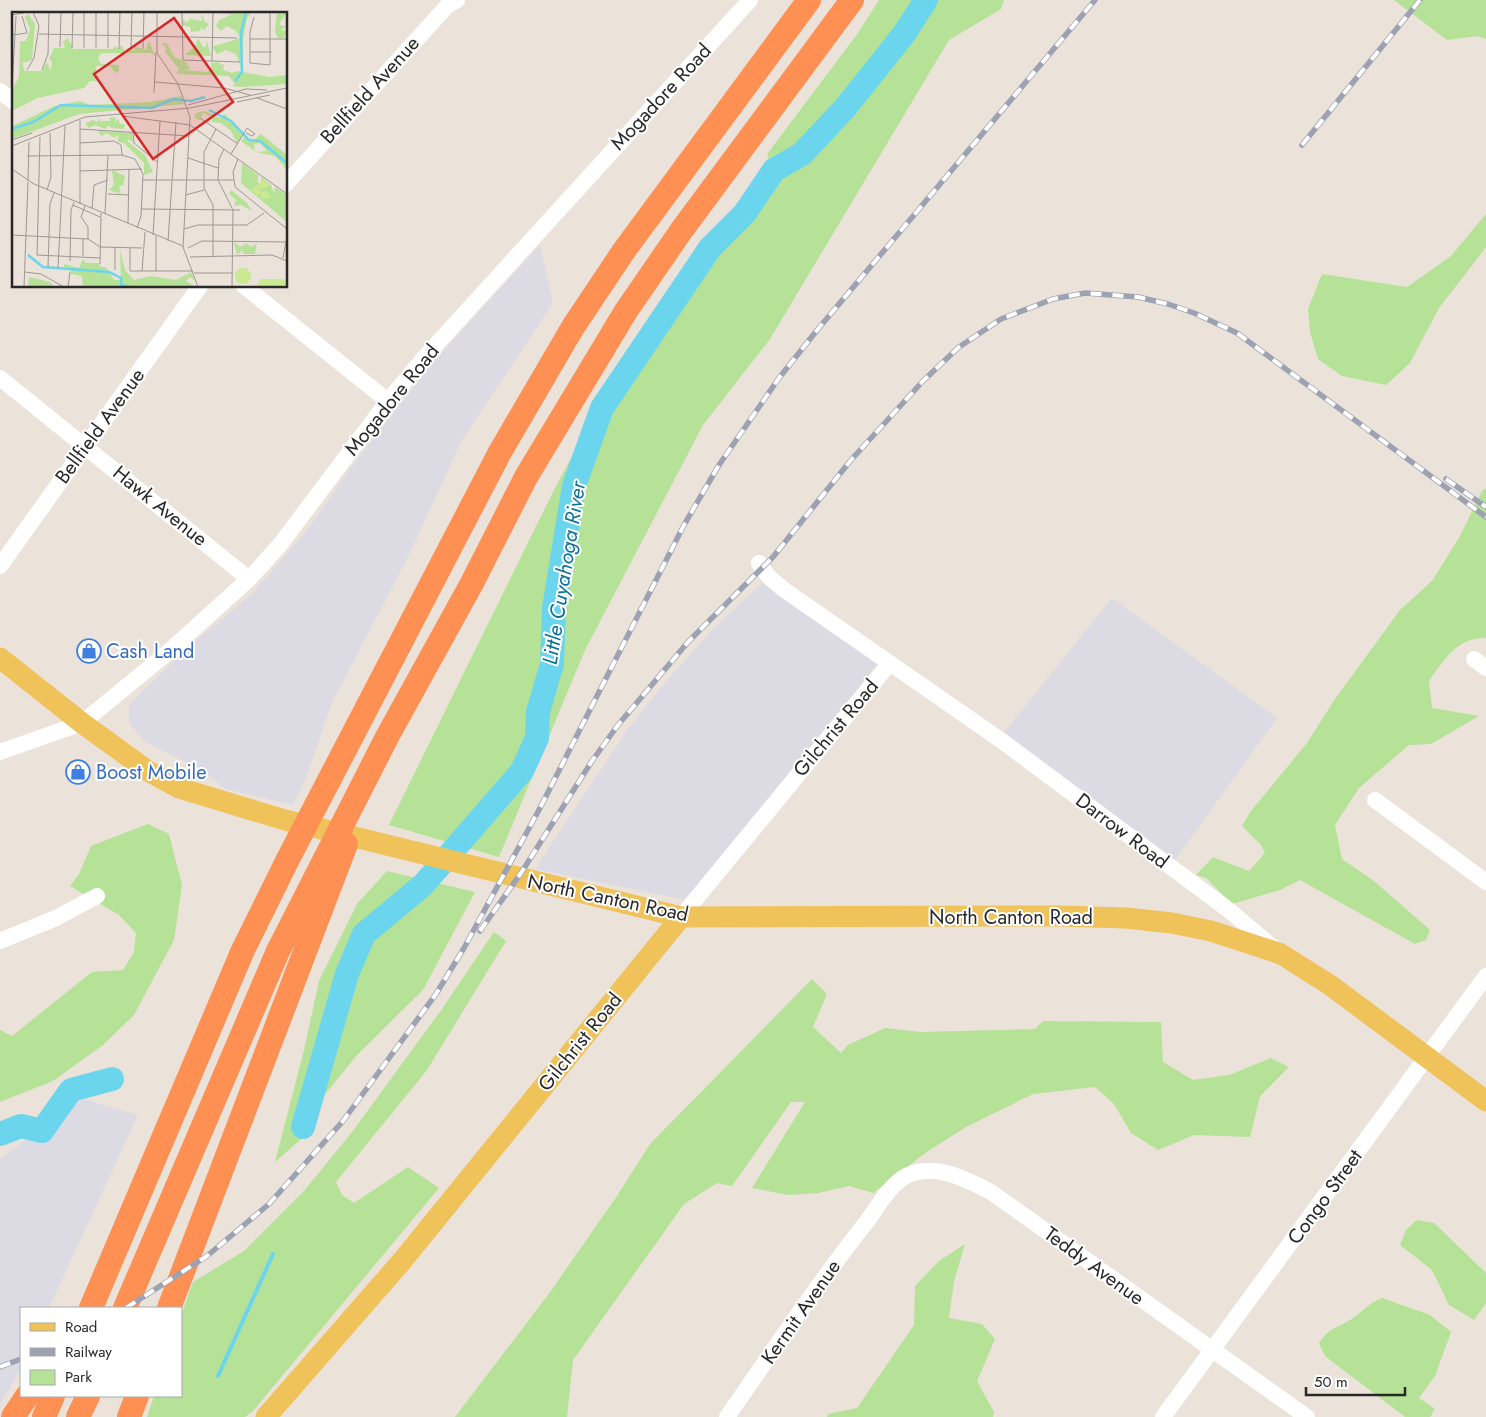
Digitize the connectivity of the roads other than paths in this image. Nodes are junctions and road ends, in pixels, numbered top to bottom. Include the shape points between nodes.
1 (457, 0) edge
2 (750, 0) edge
3 (809, 0) edge
4 (852, 0) edge
5 (0, 91) edge
6 (12, 100) edge
7 (288, 182) edge
8 (199, 288) edge
9 (247, 288) edge
10 (0, 378) edge
11 (388, 401) junction
12 (86, 446) junction
13 (759, 562) dead end
14 (0, 566) edge
15 (249, 579) junction
16 (0, 658) edge
17 (890, 664) junction
18 (82, 724) junction
19 (387, 738) junction
20 (0, 752) edge
21 (1375, 800) dead end
22 (1486, 882) edge
23 (97, 896) dead end
24 (681, 917) junction
25 (0, 941) edge
26 (1281, 954) junction
27 (1486, 976) edge
28 (1427, 1058) junction
29 (1486, 1101) edge
30 (877, 1208) joint
31 (102, 1270) junction
32 (76, 1307) edge
33 (91, 1307) edge
34 (125, 1307) edge
35 (169, 1307) edge
36 (1213, 1350) junction
37 (26, 1397) edge
38 (53, 1397) edge
39 (88, 1397) edge
40 (13, 1417) edge
41 (44, 1417) edge
42 (78, 1417) edge
43 (266, 1417) edge
44 (727, 1417) edge
45 (1163, 1417) edge
46 (1307, 1417) edge

1 - 7 street, Bellfield Avenue via 447,6
2 - 11 street, Mogadore Road via 499,273
3 - 31 highway via 623,252 573,327 505,444 243,950 136,1201
4 - 19 highway via 626,310 526,477
5 - 6 street
8 - 12 street, Bellfield Avenue
9 - 11 street
10 - 12 street, Hawk Avenue
11 - 15 street, Mogadore Road via 279,546
12 - 14 street, Bellfield Avenue
12 - 15 street, Hawk Avenue
13 - 17 street, Darrow Road via 768,576 783,589
15 - 18 street, Mogadore Road
16 - 18 main road, North Canton Road
17 - 24 street, Gilchrist Road
17 - 26 street, Darrow Road via 1009,746
18 - 20 street, Mogadore Road
18 - 24 main road, North Canton Road via 148,771 179,788 285,820
19 - 34 highway via 278,951
19 - 35 highway
21 - 22 street
23 - 25 street via 56,918
24 - 26 main road, North Canton Road via 1126,918 1211,930
24 - 43 main road, Gilchrist Road via 414,1246
26 - 28 main road, Darrow Road via 1330,985
27 - 28 street, Congo Street
28 - 29 main road, Darrow Road
28 - 36 street, Congo Street
30 - 36 street, Teddy Avenue via 899,1181 916,1173 942,1172 972,1182 1008,1204
30 - 44 street, Kermit Avenue
31 - 32 highway
31 - 33 highway
36 - 45 street, Congo Street
36 - 46 street, Teddy Avenue
37 - 40 highway
38 - 41 highway
39 - 42 highway

